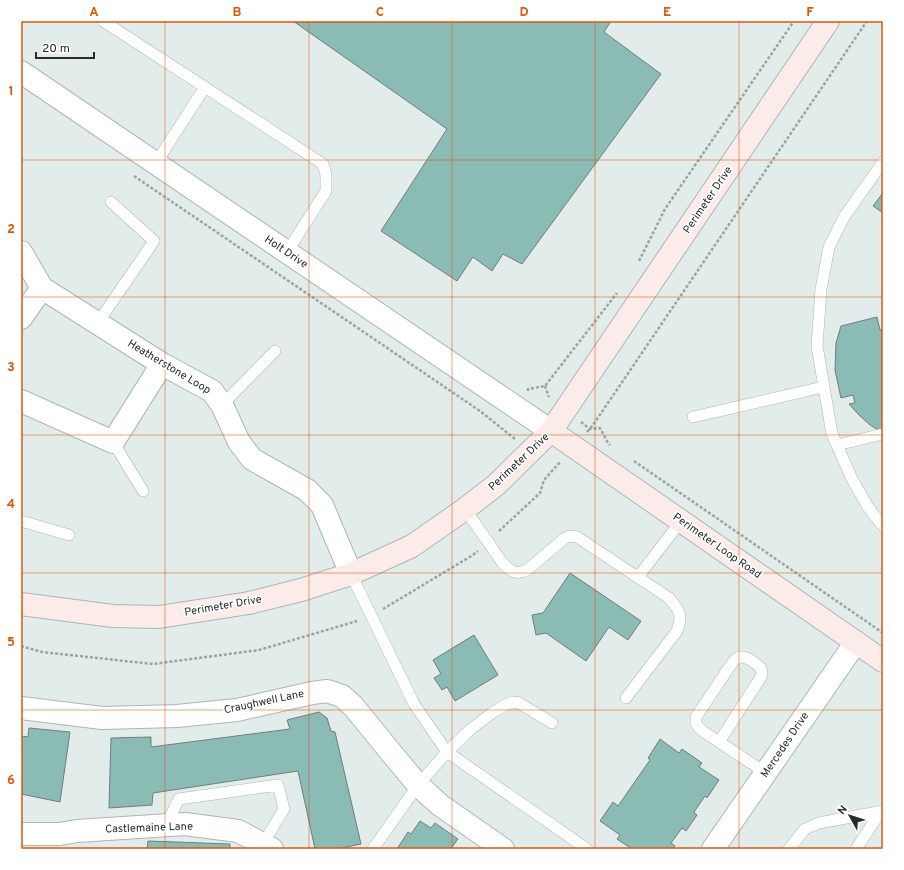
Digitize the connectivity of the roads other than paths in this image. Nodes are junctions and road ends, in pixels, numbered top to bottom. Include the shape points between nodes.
1 (103, 21) edge
2 (828, 21) edge
3 (21, 72) edge
4 (205, 87) junction
5 (883, 162) edge
6 (156, 163) junction
7 (110, 202) dead end
8 (21, 252) edge
9 (287, 252) junction
10 (42, 288) junction
11 (21, 318) edge
12 (98, 324) junction
13 (275, 351) dead end
14 (162, 364) junction
15 (823, 387) junction
16 (21, 401) edge
17 (222, 405) junction
18 (693, 417) dead end
19 (551, 431) junction
20 (883, 434) edge
21 (113, 442) junction
22 (837, 445) junction
23 (143, 491) dead end
24 (465, 509) junction
25 (21, 521) edge
26 (681, 521) junction
27 (883, 526) edge
28 (69, 535) dead end
29 (351, 574) junction
30 (638, 577) junction
31 (21, 604) edge
32 (856, 642) junction
33 (883, 661) edge
34 (626, 698) dead end
35 (21, 708) edge
36 (552, 723) dead end
37 (720, 742) junction
38 (447, 752) junction
39 (766, 773) junction
40 (418, 785) junction
41 (882, 811) edge
42 (166, 825) junction
43 (21, 834) edge
44 (76, 840) edge
45 (268, 846) edge
46 (373, 849) edge
47 (503, 849) edge
48 (587, 849) edge
49 (713, 849) edge
50 (790, 849) edge
51 (856, 849) edge

1 - 4 lane
2 - 19 main road, Perimeter Drive
3 - 6 street, Holt Drive
4 - 6 lane
4 - 9 lane via 323,164 326,191
5 - 15 lane via 844,216 830,247 822,289 817,346
6 - 9 street, Holt Drive
7 - 12 lane via 154,241
8 - 10 street, Heatherstone Loop
9 - 19 street, Holt Drive
10 - 11 street
10 - 12 street, Heatherstone Loop
12 - 14 street, Heatherstone Loop
13 - 17 lane
14 - 17 street, Heatherstone Loop via 212,391
14 - 21 street
15 - 18 lane
15 - 22 lane via 832,434
16 - 21 street
17 - 29 street, Heatherstone Loop via 239,442 252,459 307,490 322,505
19 - 24 main road, Perimeter Drive via 496,485
19 - 26 main road, Perimeter Loop Road
20 - 22 lane
21 - 23 lane
22 - 27 lane via 852,479 868,507
24 - 29 main road, Perimeter Drive via 412,546
24 - 30 lane via 504,565 516,573 527,570 570,536 577,537
25 - 28 lane
26 - 30 lane
26 - 32 main road, Perimeter Loop Road
29 - 31 main road, Perimeter Drive via 249,603 159,617 113,616
29 - 38 lane via 414,704
30 - 34 lane via 669,598 681,616 677,631
32 - 33 main road, Perimeter Loop Road
32 - 39 street, Mercedes Drive
35 - 40 street, Craughwell Lane via 102,718 177,716 237,710 312,692 327,691 342,696 353,706
36 - 38 lane via 524,705 513,702 492,713
37 - 37 lane via 698,728 696,717 736,658 748,658 761,668 761,677
37 - 39 lane
38 - 40 lane
38 - 48 lane
39 - 49 street, Mercedes Drive
40 - 46 lane
40 - 47 street, Craughwell Lane via 440,805
41 - 50 lane via 819,823 805,829
41 - 51 lane
42 - 44 street, Castlemaine Lane
42 - 45 street, Castlemaine Lane via 184,824 238,831
42 - 45 lane via 179,799 278,785 284,809
43 - 44 street, Castlemaine Lane via 60,834

